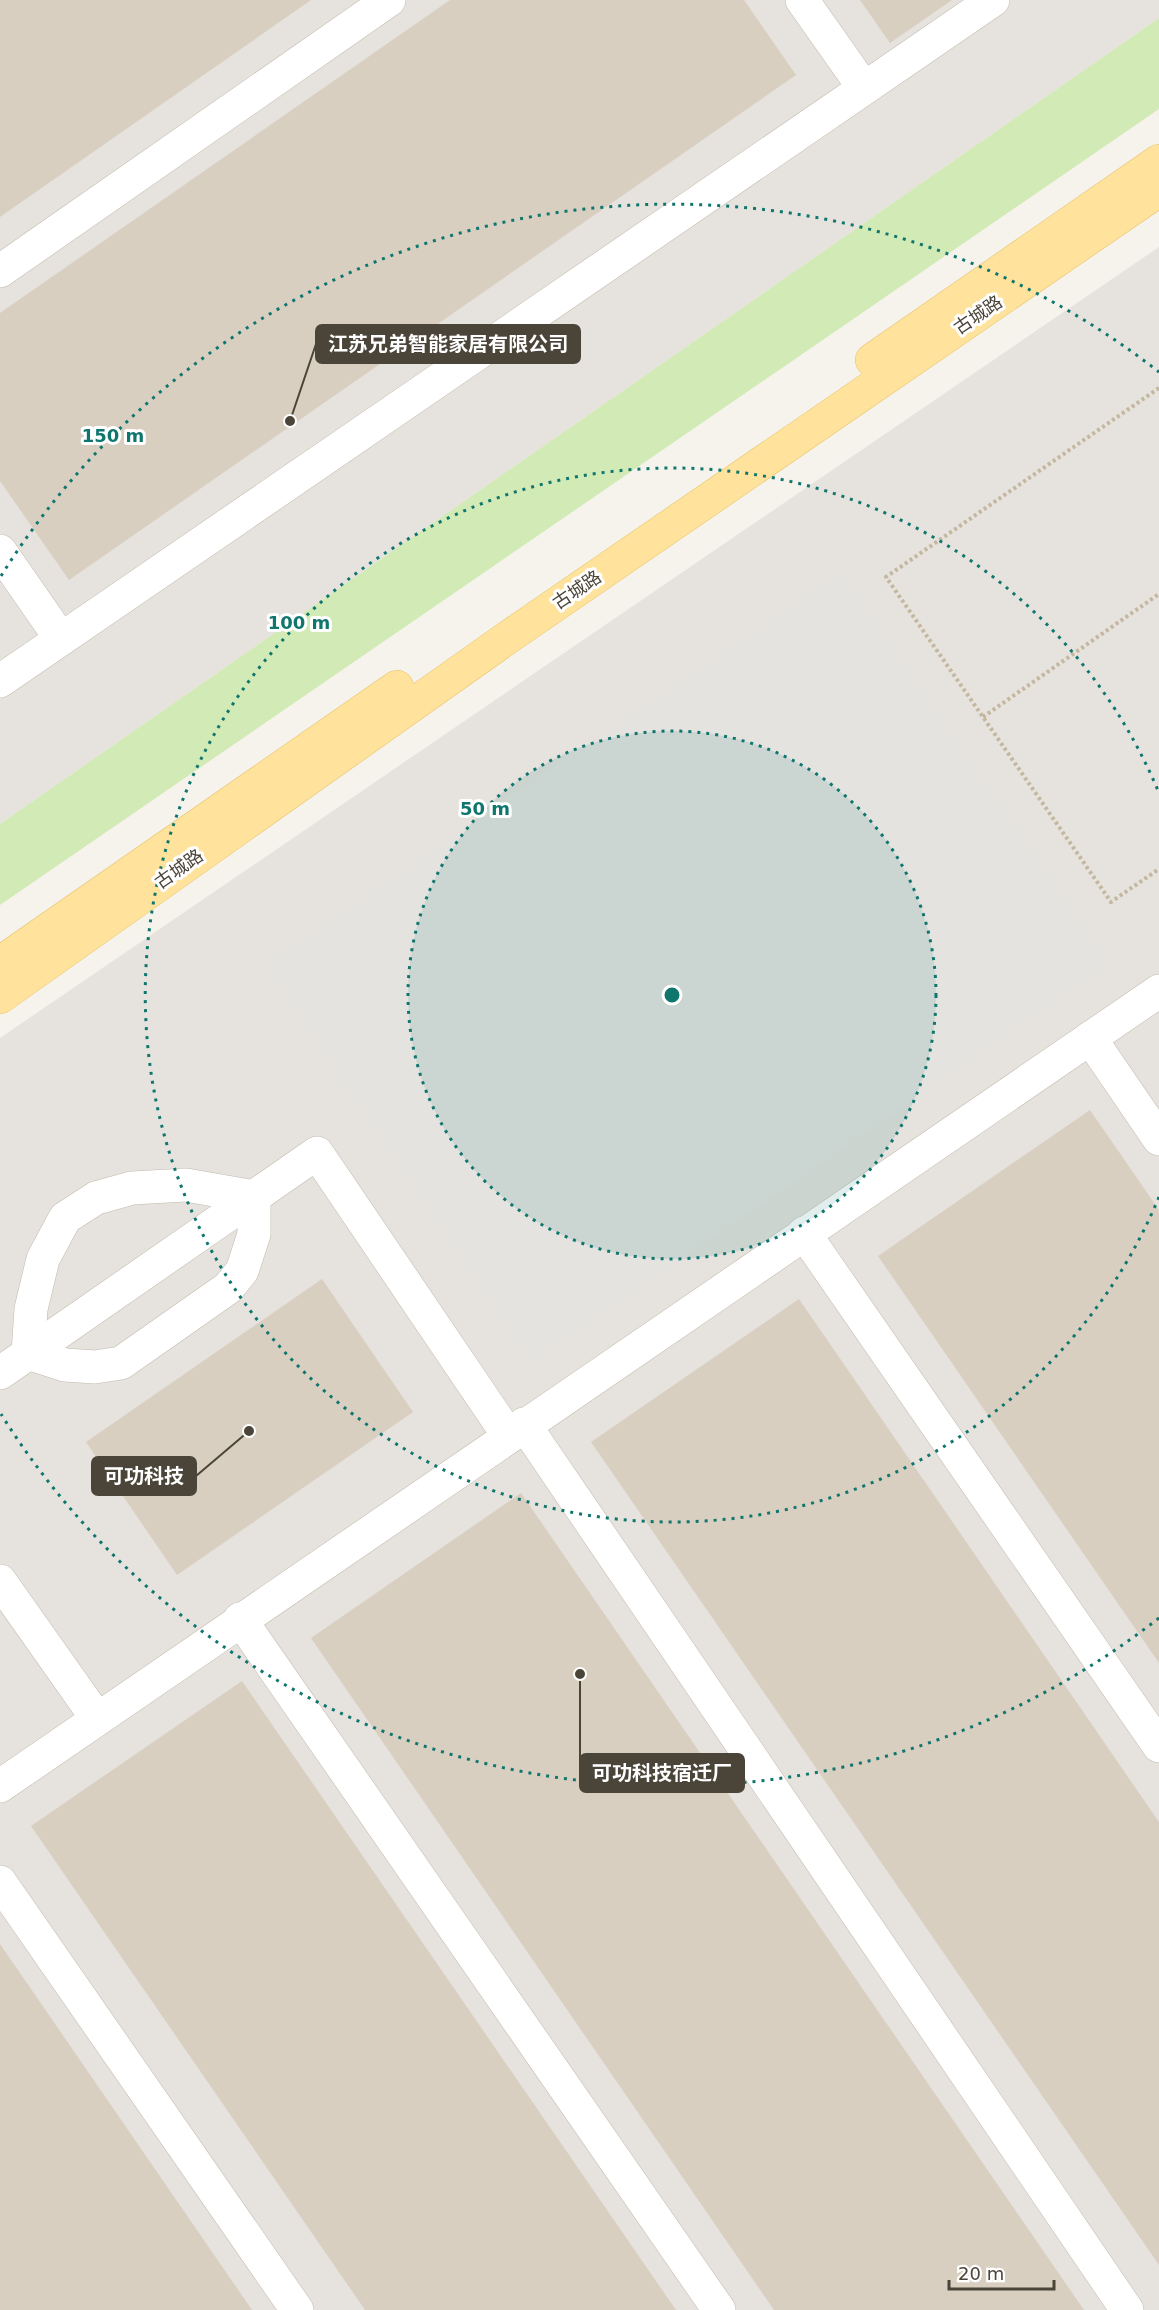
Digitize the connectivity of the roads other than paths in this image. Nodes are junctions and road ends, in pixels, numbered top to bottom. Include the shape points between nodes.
1 (389, 0) edge
2 (802, 0) edge
3 (993, 0) edge
4 (864, 88) junction
5 (1159, 161) edge
6 (1159, 190) edge
7 (0, 271) edge
8 (0, 551) edge
9 (61, 639) junction
10 (0, 681) edge
11 (0, 963) edge
12 (1159, 991) edge
13 (0, 997) edge
14 (1090, 1038) junction
15 (1159, 1139) edge
16 (254, 1197) junction
17 (804, 1233) junction
18 (28, 1353) junction
19 (0, 1373) edge
20 (516, 1430) junction
21 (0, 1581) edge
22 (240, 1619) junction
23 (96, 1717) junction
24 (1159, 1746) edge
25 (0, 1786) edge
26 (0, 1882) edge
27 (297, 2310) edge
28 (718, 2310) edge
29 (1127, 2310) edge

1 - 7 lane
2 - 4 lane
3 - 4 lane
4 - 9 lane
5 - 11 main road, 古城路
6 - 13 main road, 古城路 via 517,631
8 - 9 lane
9 - 10 lane
12 - 14 lane
14 - 15 lane
14 - 17 lane
16 - 18 lane
16 - 18 lane via 254,1234 242,1271 228,1288 121,1363 95,1367 65,1365
16 - 18 lane via 186,1185 132,1188 96,1198 65,1218 43,1259 31,1309
16 - 20 lane via 317,1153
17 - 20 lane
17 - 24 lane
18 - 19 lane
20 - 22 lane
20 - 29 lane
21 - 23 lane
22 - 23 lane
22 - 28 lane
23 - 25 lane
26 - 27 lane

